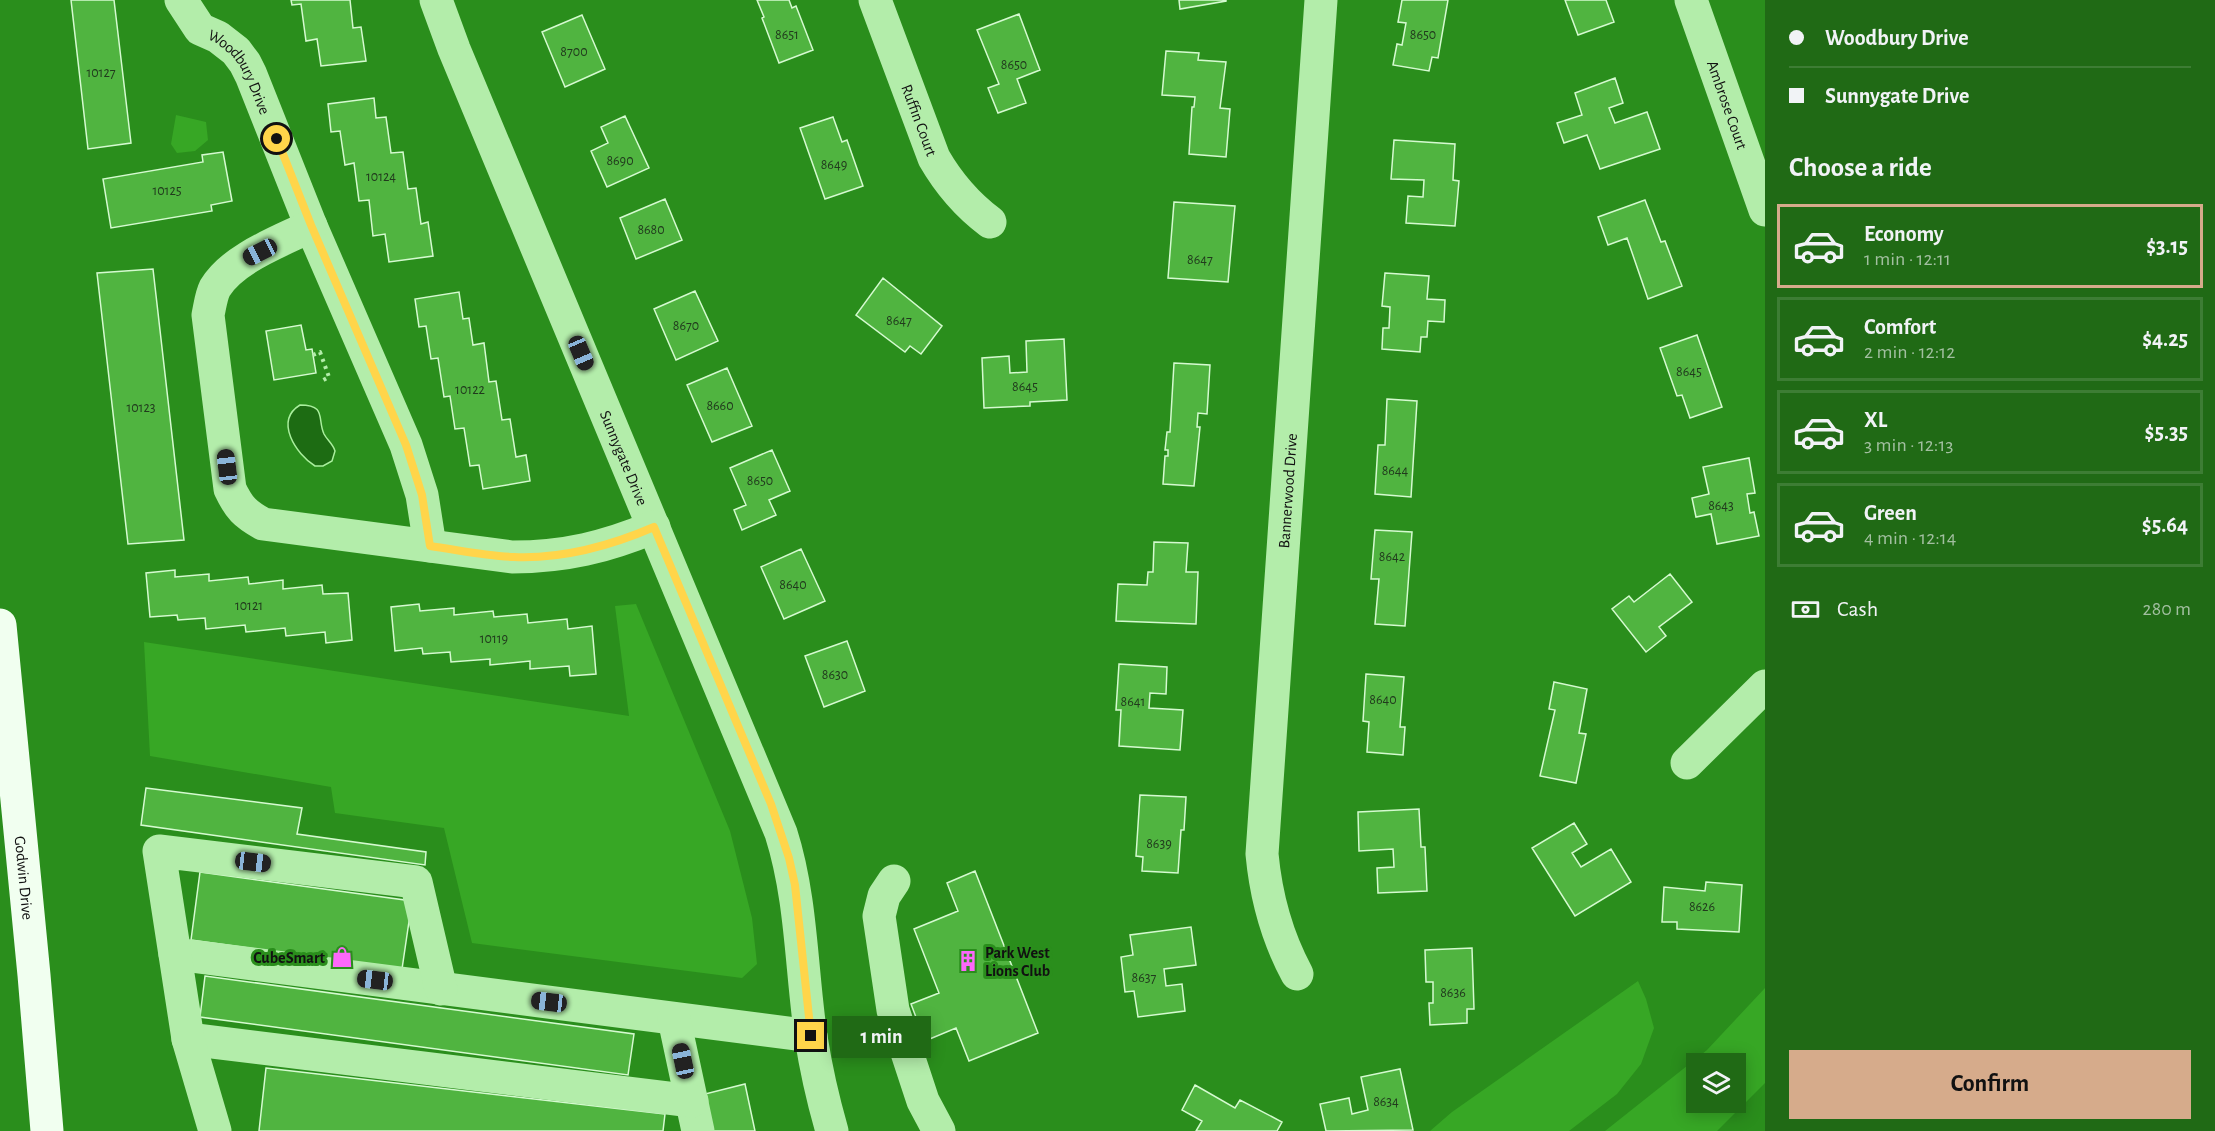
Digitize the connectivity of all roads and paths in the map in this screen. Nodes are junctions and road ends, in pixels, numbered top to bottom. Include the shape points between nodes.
1 (181, 0) edge
2 (436, 0) edge
3 (875, 0) edge
4 (1321, 0) edge
5 (1691, 0) edge
6 (1765, 210) edge
7 (990, 222) dead end
8 (311, 225) junction
9 (313, 355) dead end
10 (320, 382) dead end
11 (654, 527) junction
12 (430, 546) junction
13 (0, 625) edge
14 (1765, 686) edge
15 (1687, 763) dead end
16 (894, 881) dead end
17 (175, 954) junction
18 (1297, 974) dead end
19 (441, 989) junction
20 (674, 1019) junction
21 (811, 1036) junction
22 (188, 1039) junction
23 (695, 1116) edge
24 (47, 1131) edge
25 (215, 1131) edge
26 (832, 1131) edge
27 (939, 1131) edge

1 - 8 street, Woodbury Drive via 200,29 219,37 246,63
2 - 11 street, Sunnygate Drive
3 - 7 street, Ruffin Court via 934,158 947,181
4 - 18 street, Bannerwood Drive via 1262,854 1274,923
5 - 6 street, Ambrose Court
8 - 12 street, Woodbury Drive via 406,445 422,495
8 - 12 street via 243,261 226,273 214,290 208,315 230,489 246,514 263,524
9 - 10 path via 320,352 329,377
11 - 12 street via 586,551 540,557
11 - 21 street, Sunnygate Drive via 771,804 786,850 795,885
13 - 24 main road, Godwin Drive
14 - 15 street
16 - 27 street via 884,896 879,916 893,1010 923,1101
17 - 19 street
17 - 19 street via 159,851 416,882
17 - 22 street
19 - 20 street
20 - 21 street
20 - 23 street
21 - 26 street, Sunnygate Drive
22 - 23 street
22 - 25 street

